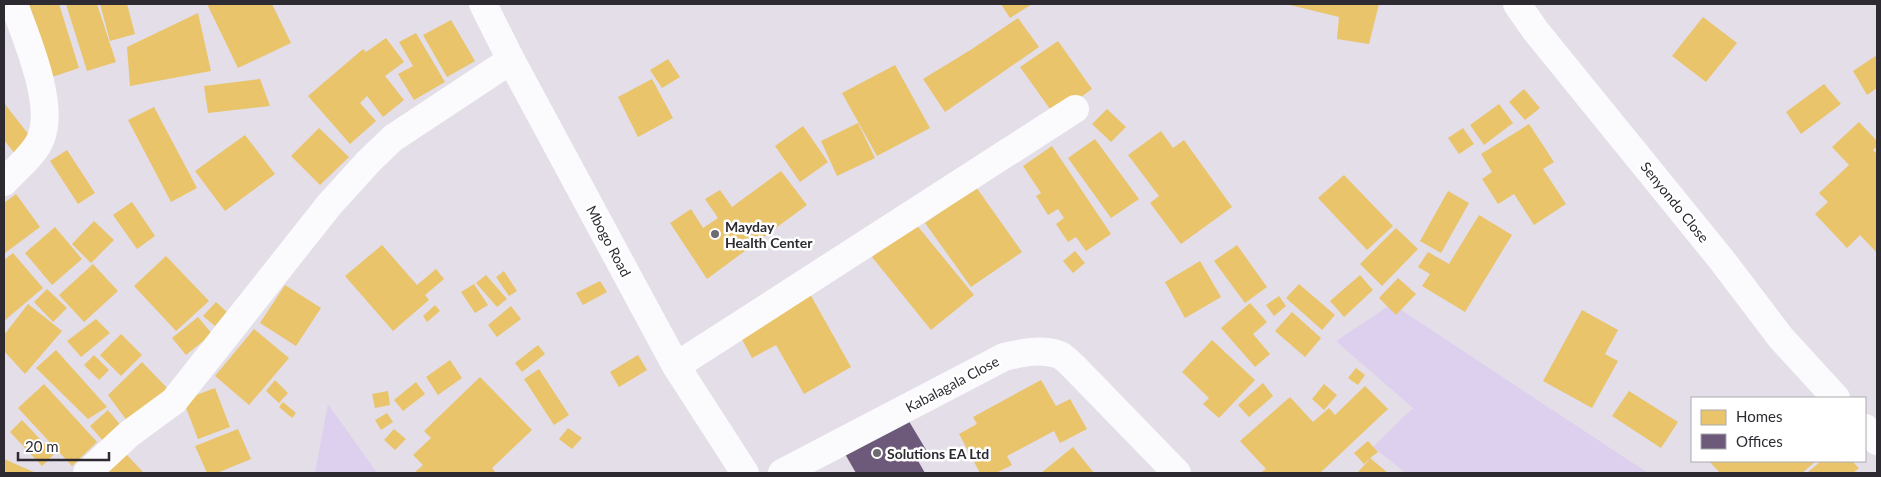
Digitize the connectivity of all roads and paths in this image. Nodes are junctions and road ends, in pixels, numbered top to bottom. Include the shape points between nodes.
1 (14, 4) edge
2 (483, 4) edge
3 (1517, 4) edge
4 (511, 60) junction
5 (1075, 109) dead end
6 (4, 182) edge
7 (676, 366) junction
8 (1835, 397) edge
9 (1866, 429) edge
10 (1877, 441) edge
11 (87, 473) edge
12 (745, 473) edge
13 (782, 473) edge
14 (1177, 473) edge

1 - 6 street via 39,77 44,124 42,138 36,148
2 - 4 street, Mbogo Road
3 - 8 street, Senyondo Close via 1781,338
4 - 7 street, Mbogo Road
4 - 11 street via 393,138 369,161 329,205 174,401 129,434
5 - 7 street
7 - 12 street, Mbogo Road
9 - 10 street
13 - 14 street, Kabalagala Close via 1004,357 1023,352 1060,356 1076,368

